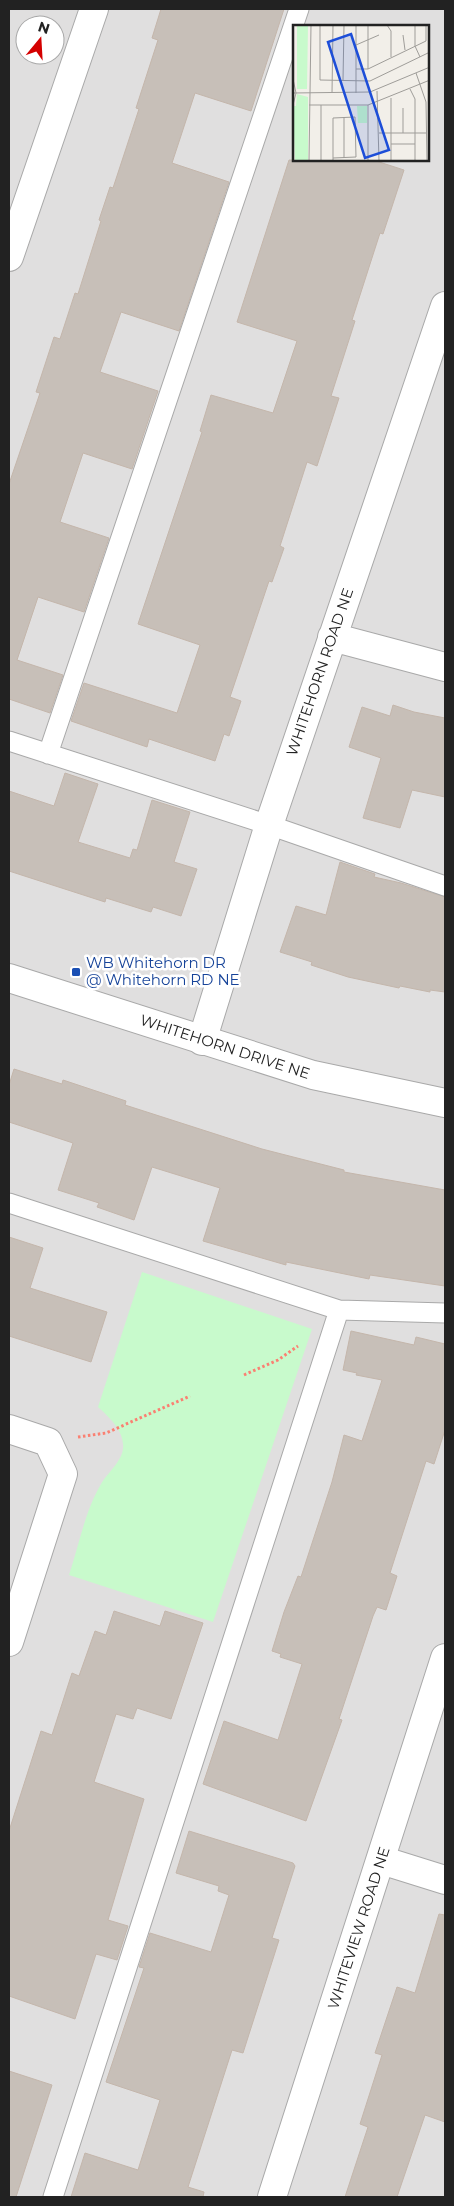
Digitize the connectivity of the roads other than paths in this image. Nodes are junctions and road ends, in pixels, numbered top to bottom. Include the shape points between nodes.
1 (94, 9) edge
2 (299, 9) edge
3 (294, 25) edge
4 (293, 27) edge
5 (9, 257) edge
6 (445, 306) edge
7 (332, 637) junction
8 (445, 667) edge
9 (9, 741) edge
10 (48, 754) junction
11 (269, 825) junction
12 (445, 886) edge
13 (9, 978) edge
14 (202, 1041) junction
15 (445, 1103) edge
16 (9, 1203) edge
17 (339, 1310) junction
18 (445, 1313) edge
19 (9, 1429) edge
20 (9, 1642) edge
21 (445, 1658) edge
22 (381, 1860) junction
23 (445, 1880) edge
24 (53, 2197) edge
25 (272, 2197) edge

1 - 5 street
2 - 3 lane
4 - 10 lane
6 - 7 street, WHITEHORN ROAD NE
7 - 8 street
7 - 11 street, WHITEHORN ROAD NE
9 - 10 lane
10 - 11 lane
11 - 12 lane
11 - 14 street, WHITEHORN ROAD NE
13 - 14 street, WHITEHORN DRIVE NE
14 - 15 street, WHITEHORN DRIVE NE via 313,1075
16 - 17 lane
17 - 18 lane
17 - 24 lane
19 - 20 street via 48,1442 64,1474
21 - 22 street, WHITEVIEW ROAD NE
22 - 23 street
22 - 25 street, WHITEVIEW ROAD NE

